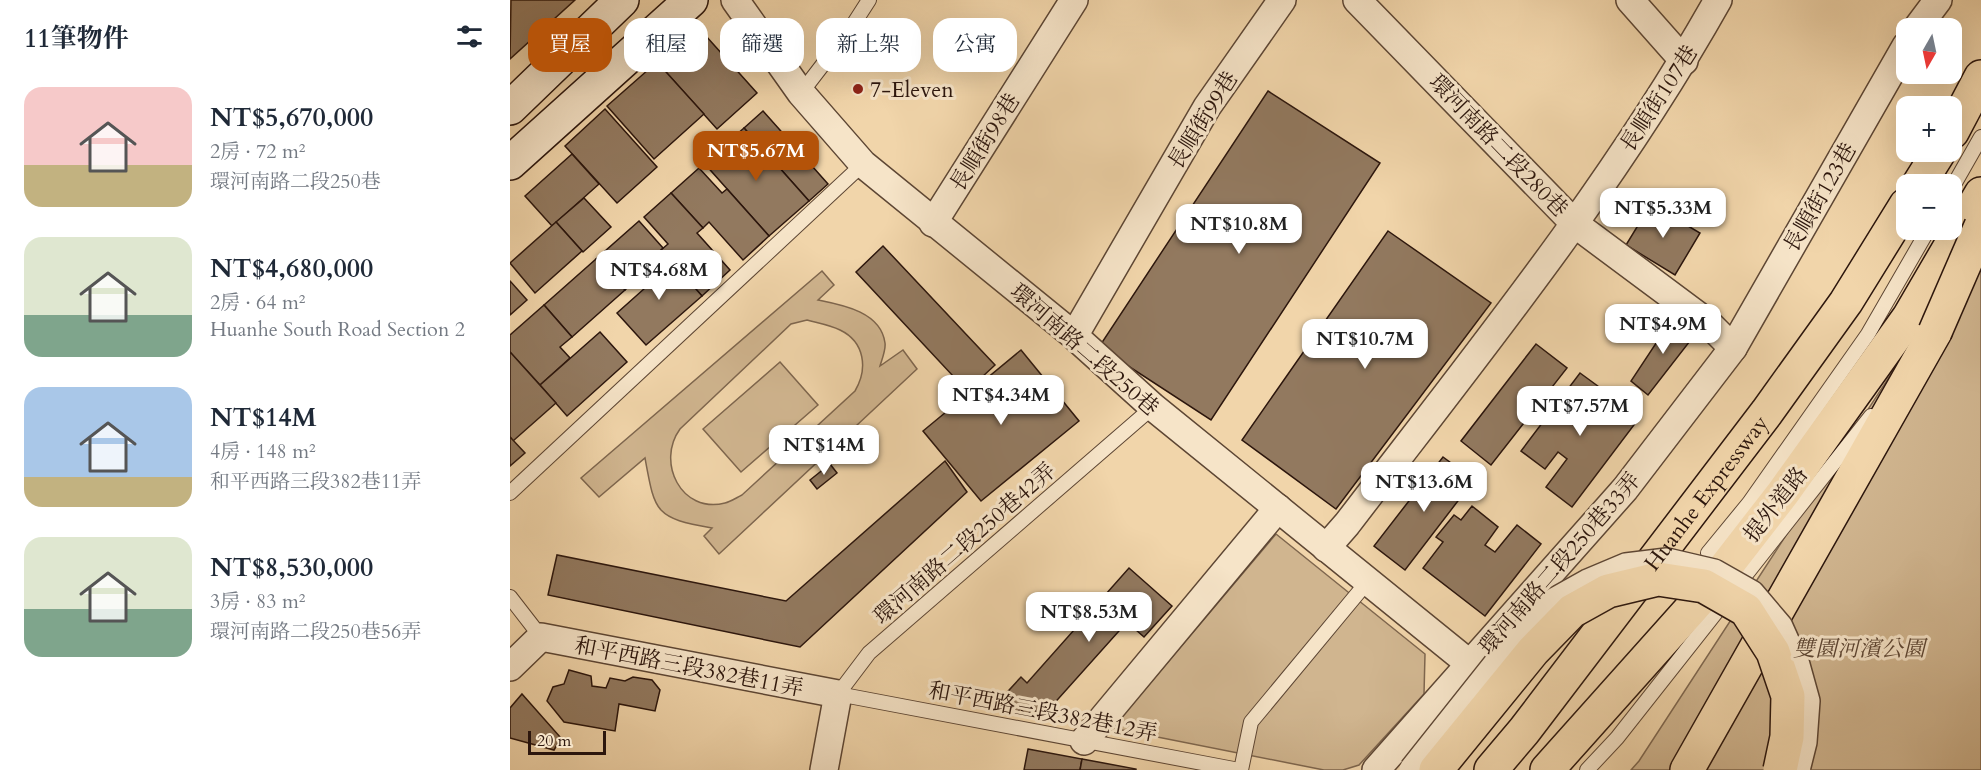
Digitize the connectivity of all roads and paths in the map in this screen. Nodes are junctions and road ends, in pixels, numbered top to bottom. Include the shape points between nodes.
1 (622, 0) edge
2 (691, 0) edge
3 (735, 0) edge
4 (869, 0) edge
5 (1074, 0) edge
6 (1282, 0) edge
7 (1358, 0) edge
8 (1630, 0) edge
9 (1718, 0) edge
10 (1938, 0) edge
11 (1924, 18) edge
12 (1684, 61) junction
13 (1896, 63) edge
14 (1981, 77) edge
15 (801, 93) junction
16 (510, 108) edge
17 (1962, 113) edge
18 (1981, 137) edge
19 (510, 163) edge
20 (863, 164) junction
21 (1960, 174) edge
22 (1981, 194) edge
23 (1896, 221) edge
24 (933, 223) junction
25 (1575, 224) junction
26 (1981, 226) edge
27 (1922, 240) edge
28 (1981, 252) edge
29 (1074, 336) junction
30 (1733, 348) junction
31 (1153, 407) junction
32 (510, 493) edge
33 (1278, 508) junction
34 (1326, 548) junction
35 (1708, 554) dead end
36 (1368, 581) junction
37 (510, 597) edge
38 (541, 637) junction
39 (1470, 664) junction
40 (510, 667) edge
41 (838, 694) junction
42 (1084, 741) junction
43 (824, 770) edge
44 (1240, 770) edge
45 (1376, 770) edge
46 (1413, 770) edge
47 (1436, 770) edge
48 (1491, 770) edge
49 (1547, 770) edge
50 (1587, 770) edge
51 (1687, 770) edge
52 (1780, 770) edge
53 (1796, 770) edge

1 - 16 street
2 - 19 street
3 - 15 street, 環河南路二段250巷
4 - 15 lane
5 - 24 street, 長順街98巷
6 - 29 street, 長順街99巷 via 1207,107
7 - 25 street, 環河南路二段280巷
8 - 12 street
9 - 12 street, 長順街107巷
10 - 11 street
12 - 25 street, 長順街107巷
13 - 30 street, 長順街123巷
14 - 17 highway
15 - 20 street, 環河南路二段250巷
18 - 21 lane
20 - 24 street, 環河南路二段250巷
20 - 32 lane
22 - 49 highway, bridge via 1909,317 1783,493 1707,591
23 - 48 highway, Huanhe Expressway via 1846,302 1767,412
24 - 29 street, 環河南路二段250巷
25 - 30 street, 環河南路二段280巷 via 1708,323
25 - 34 street, 長順街107巷
26 - 51 highway, bridge via 1935,332
27 - 35 lane via 1868,334 1749,503
28 - 50 lane, 提外道路 via 1865,424 1617,738
29 - 31 street, 環河南路二段250巷
30 - 39 street, 環河南路二段250巷33弄 via 1625,489
31 - 33 street, 環河南路二段250巷
31 - 41 lane, 環河南路二段250巷42弄 via 869,653
33 - 34 street, 環河南路二段250巷
33 - 42 street
34 - 36 street, 環河南路二段250巷
36 - 39 street, 環河南路二段250巷
36 - 44 lane via 1251,722
37 - 38 lane
38 - 40 street
38 - 41 street, 和平西路三段382巷11弄
39 - 45 street, 環河南路二段250巷33弄
41 - 42 lane, 和平西路三段382巷12弄
41 - 43 street
42 - 44 lane, 和平西路三段382巷12弄
46 - 53 street, bridge via 1518,638 1554,602 1626,567 1667,562 1714,573 1751,594 1779,627 1796,664 1806,701
47 - 52 highway, bridge via 1533,651 1572,611 1608,591 1658,579 1704,586 1746,610 1752,619 1773,652 1788,696 1787,737

